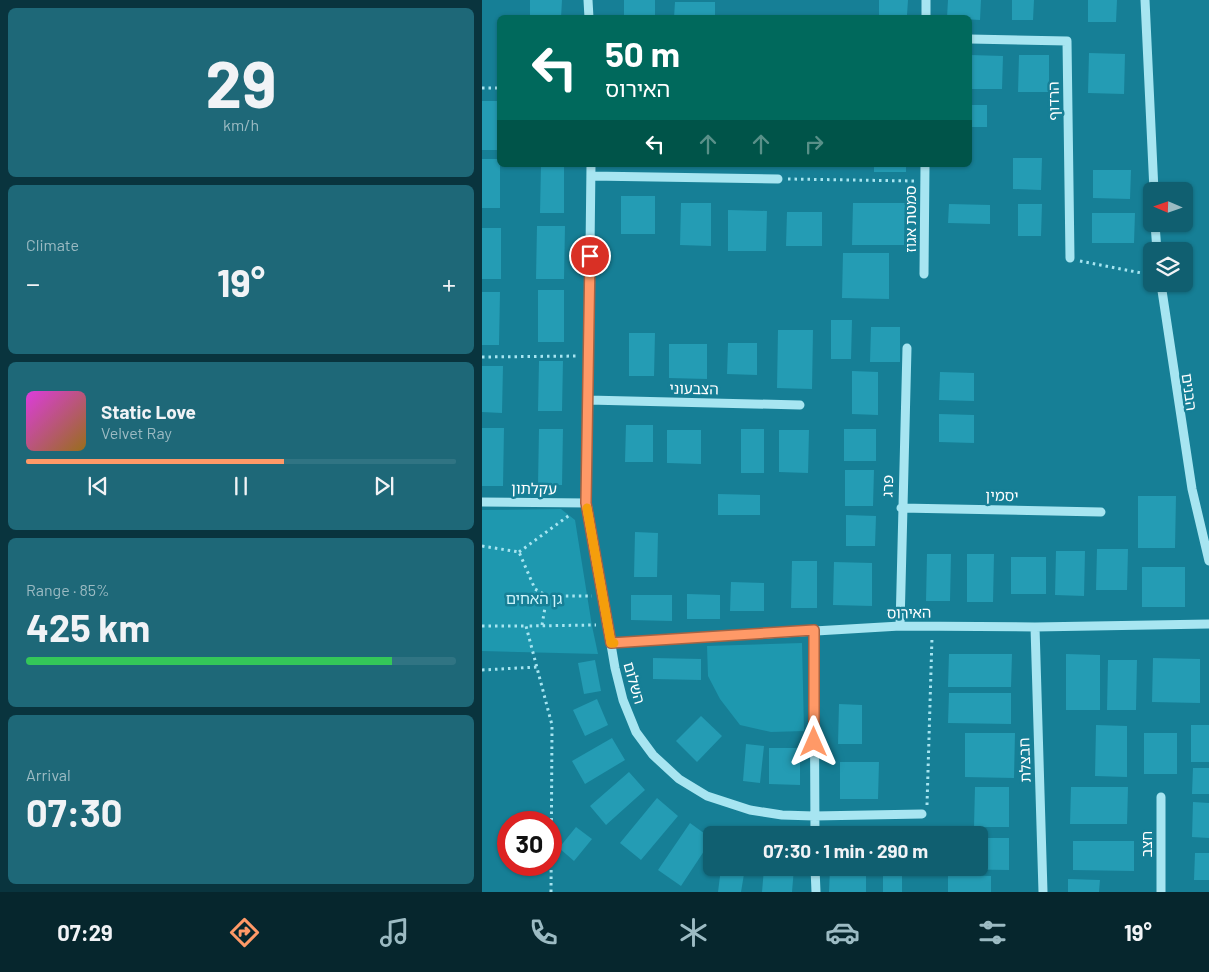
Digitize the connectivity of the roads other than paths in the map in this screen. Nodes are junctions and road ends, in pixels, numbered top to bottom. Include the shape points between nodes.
1 (588, 0) edge
2 (926, 0) edge
3 (1145, 0) edge
4 (589, 15) edge
5 (926, 15) edge
6 (972, 38) edge
7 (591, 167) edge
8 (925, 167) edge
9 (590, 176) junction
10 (778, 179) road end
11 (1154, 182) edge
12 (1070, 258) road end
13 (924, 274) dead end
14 (1162, 292) edge
15 (907, 348) dead end
16 (588, 400) junction
17 (800, 405) dead end
18 (482, 502) edge
19 (586, 503) junction
20 (901, 508) junction
21 (1102, 512) dead end
22 (1208, 561) edge
23 (1208, 624) edge
24 (900, 626) junction
25 (1035, 627) junction
26 (814, 630) junction
27 (611, 643) junction
28 (1161, 797) dead end
29 (922, 814) road end
30 (814, 816) junction
31 (815, 826) edge
32 (815, 876) edge
33 (816, 892) edge
34 (1044, 892) edge
35 (1161, 892) edge

1 - 4 street
2 - 5 street
3 - 11 street
6 - 12 street, הרדוף via 1067,41
7 - 9 street, השלום
8 - 13 street, סמטת אגוז
9 - 10 street
9 - 16 street, השלום
14 - 22 street, הבנים via 1190,480
15 - 20 street, פרג
16 - 17 street, הצבעוני
16 - 19 street, השלום
18 - 19 street, עקלתון
19 - 27 street, השלום
20 - 21 street, יסמין
20 - 24 street, פרג
23 - 25 street, האירוס
24 - 25 street, האירוס
24 - 26 street, האירוס
25 - 34 street, חבצלת
26 - 27 street, האירוס
26 - 30 street
27 - 30 street, השלום via 623,700 636,732 653,755 679,779 707,796 750,810
28 - 35 street, חצב
29 - 30 street, השלום
30 - 31 street
32 - 33 street

